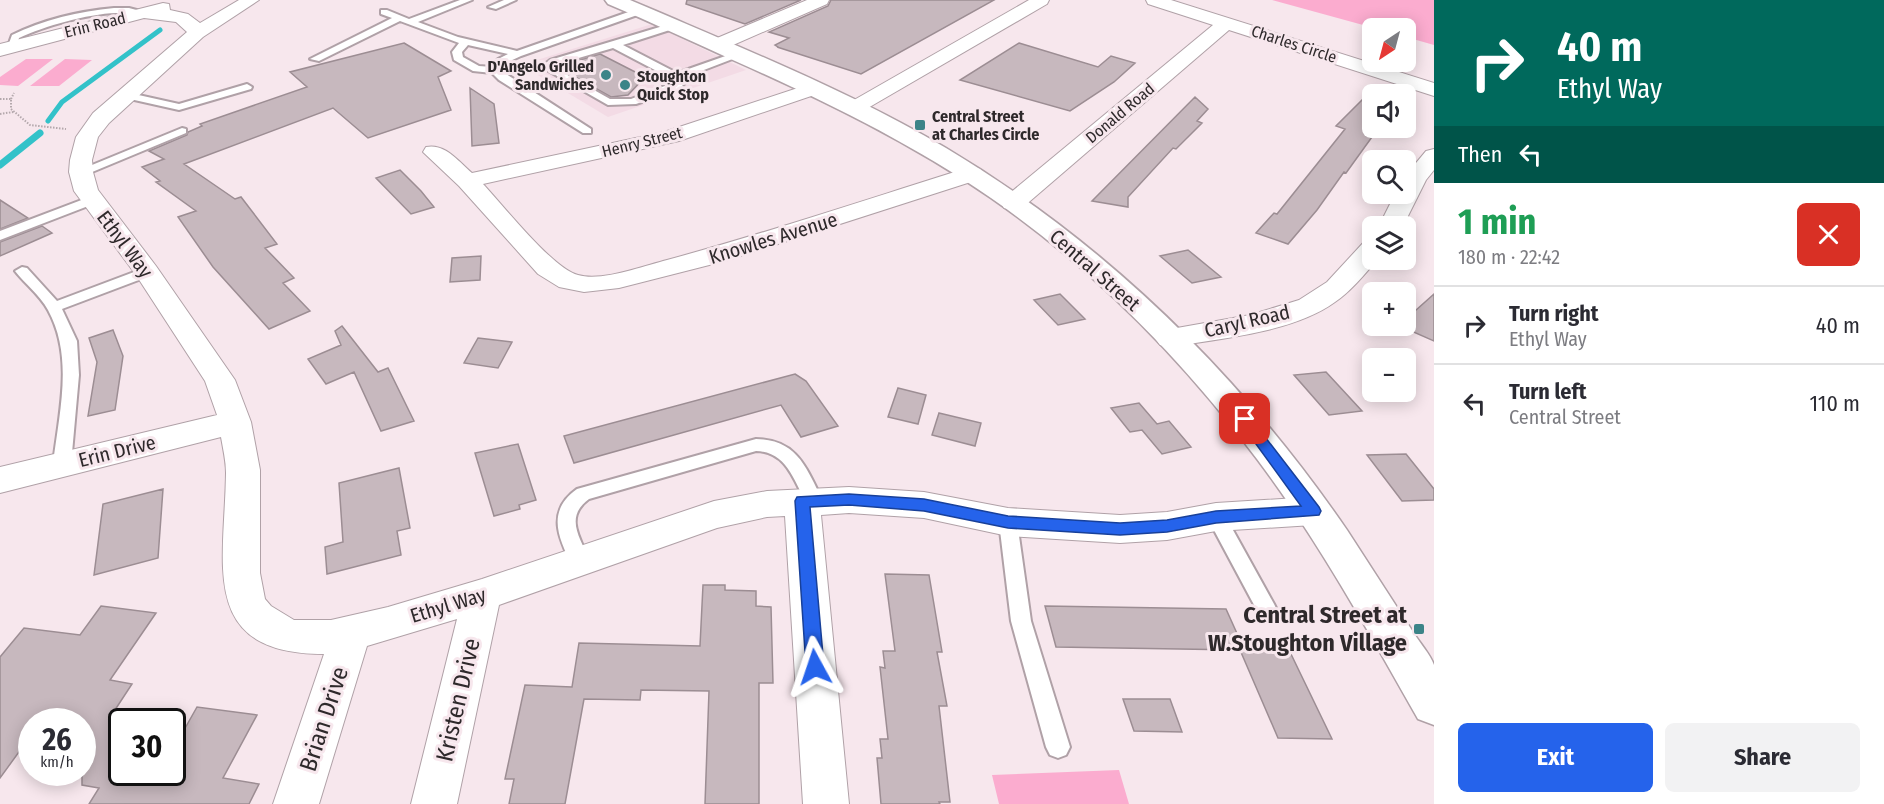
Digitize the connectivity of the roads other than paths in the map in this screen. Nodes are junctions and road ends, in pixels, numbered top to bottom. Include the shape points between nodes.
1 (251, 0) edge
2 (468, 0) edge
3 (512, 0) edge
4 (614, 0) edge
5 (821, 0) edge
6 (1041, 0) edge
7 (1154, 0) edge
8 (182, 2) dead end
9 (493, 7) dead end
10 (640, 11) junction
11 (384, 12) dead end
12 (143, 13) junction
13 (405, 20) junction
14 (1227, 22) junction
15 (673, 26) junction
16 (197, 33) junction
17 (466, 42) junction
18 (615, 45) junction
19 (6, 48) edge
20 (727, 50) junction
21 (517, 54) junction
22 (315, 59) dead end
23 (495, 70) junction
24 (676, 77) junction
25 (247, 87) dead end
26 (813, 89) junction
27 (1434, 90) edge
28 (125, 95) junction
29 (854, 108) junction
30 (182, 131) dead end
31 (587, 131) dead end
32 (434, 152) dead end
33 (1434, 156) edge
34 (972, 174) junction
35 (467, 181) junction
36 (87, 187) junction
37 (1013, 203) junction
38 (1396, 216) edge
39 (0, 236) edge
40 (1362, 260) edge
41 (22, 271) dead end
42 (147, 272) junction
43 (54, 307) junction
44 (1170, 338) junction
45 (235, 422) junction
46 (62, 464) junction
47 (0, 480) edge
48 (808, 501) junction
49 (1313, 511) junction
50 (1216, 517) junction
51 (1008, 522) junction
52 (580, 561) junction
53 (482, 595) junction
54 (1267, 610) dead end
55 (351, 633) junction
56 (1434, 705) edge
57 (1058, 747) dead end
58 (296, 804) edge
59 (434, 804) edge
60 (826, 804) edge

1 - 16 street
2 - 13 lane
3 - 9 lane
4 - 10 main road, Central Street
5 - 20 street
6 - 29 street
7 - 14 street, Charles Circle
8 - 12 street, Erin Road
10 - 15 main road, Central Street
10 - 21 lane
11 - 13 lane
12 - 16 street via 184,20
12 - 19 street, Erin Road
13 - 17 lane
13 - 22 lane
14 - 27 street, Charles Circle
14 - 37 street, Donald Road
15 - 18 lane
15 - 20 main road, Central Street
16 - 28 street
17 - 21 lane
17 - 23 lane via 457,52 458,58 477,69
18 - 24 lane
18 - 24 lane via 554,62 550,69 602,101 622,104 675,87 681,82
20 - 24 lane
20 - 26 main road, Central Street
21 - 23 lane via 502,61
23 - 31 lane
25 - 28 lane via 179,107
26 - 29 main road, Central Street
26 - 35 street, Henry Street via 654,141
28 - 36 street via 93,128 84,147
29 - 34 main road, Central Street
30 - 36 lane
32 - 35 street
33 - 38 street via 1415,178
34 - 35 street, Knowles Avenue via 730,252 599,283 557,276
34 - 37 main road, Central Street
36 - 39 lane
36 - 42 street, Ethyl Way
37 - 44 main road, Central Street via 1101,273
40 - 44 street, Caryl Road via 1322,299 1297,310
41 - 43 lane
42 - 43 lane
42 - 45 street, Ethyl Way via 213,367
43 - 46 lane via 69,341 71,375
44 - 49 main road, Central Street via 1245,419
45 - 46 street, Erin Drive
45 - 55 street, Ethyl Way via 243,470 242,573 249,610 268,627 294,637
46 - 47 street, Erin Drive
48 - 51 street, Ethyl Way via 924,505
48 - 52 street, Ethyl Way via 728,511
48 - 52 lane via 784,451 767,444 756,445 574,499 565,519
48 - 60 street
49 - 50 street, Ethyl Way
49 - 56 main road, Central Street
50 - 51 street, Ethyl Way via 1120,529
50 - 54 lane
51 - 57 lane via 1021,621
52 - 53 street, Ethyl Way
53 - 55 street, Ethyl Way
53 - 59 street, Kristen Drive
55 - 58 street, Brian Drive

